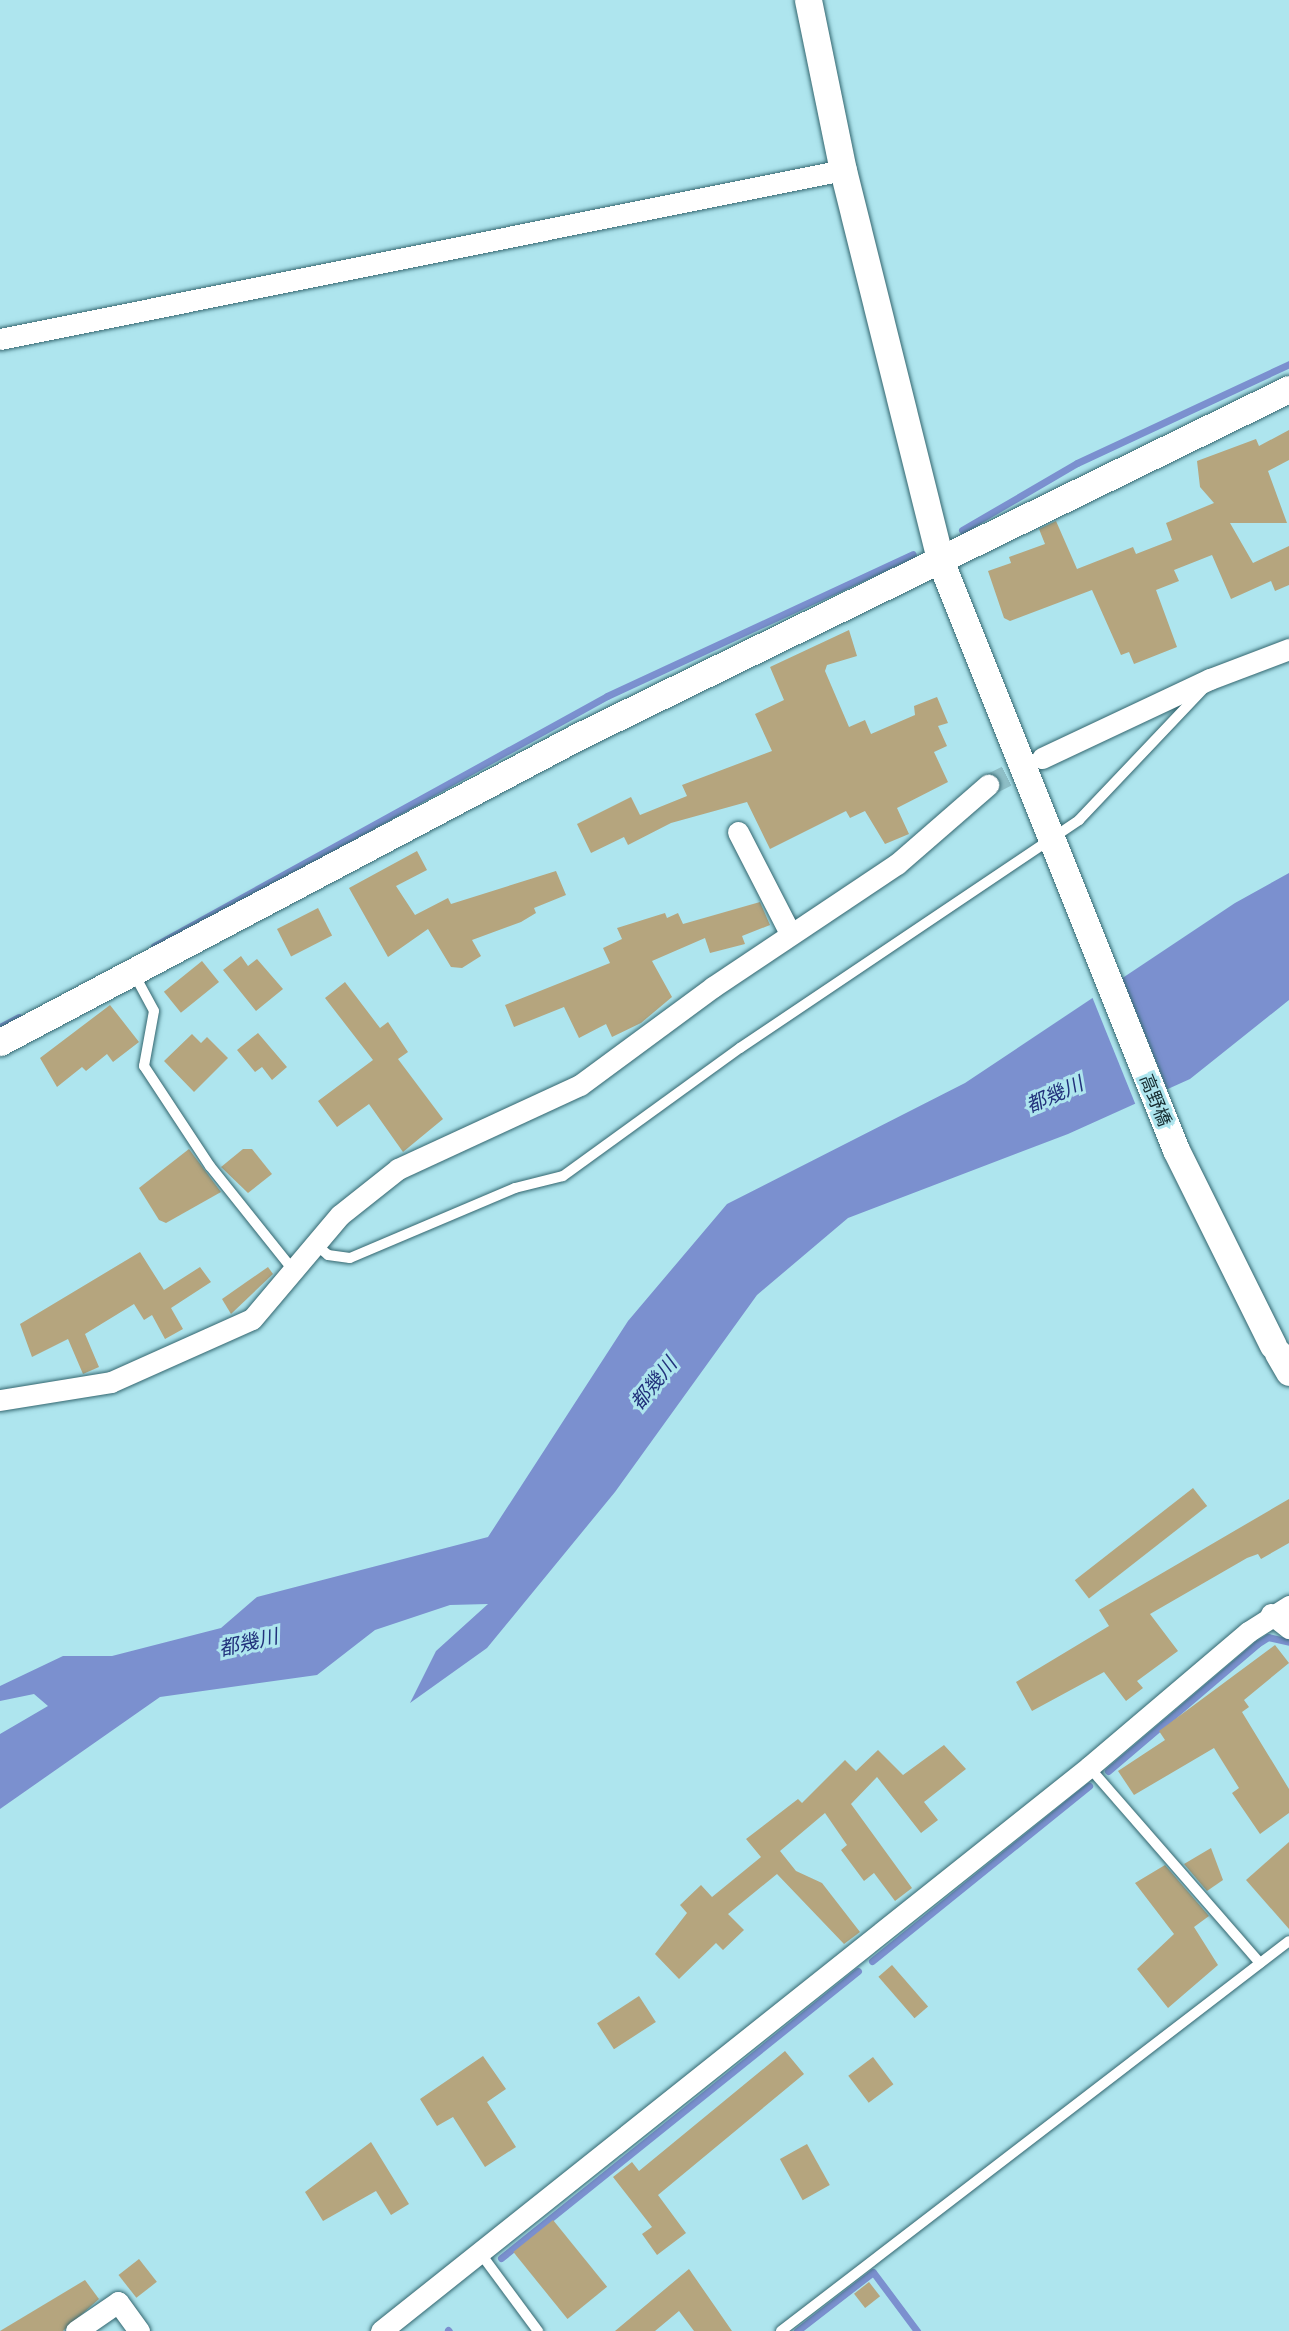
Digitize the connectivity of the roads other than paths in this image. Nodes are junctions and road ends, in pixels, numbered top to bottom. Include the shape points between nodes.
1 (808, 0) edge
2 (843, 170) junction
3 (0, 339) edge
4 (1289, 390) edge
5 (940, 560) junction
6 (1289, 649) edge
7 (1210, 679) junction
8 (1042, 758) tunnel mouth
9 (988, 785) tunnel mouth
10 (738, 832) dead end
11 (1051, 845) junction
12 (790, 933) junction
13 (133, 972) junction
14 (0, 1042) edge
15 (315, 1244) junction
16 (293, 1270) junction
17 (1280, 1357) edge
18 (0, 1400) edge
19 (1280, 1610) edge
20 (1289, 1628) edge
21 (1089, 1767) junction
22 (1289, 1941) edge
23 (1260, 1963) junction
24 (481, 2254) junction
25 (76, 2331) edge
26 (140, 2331) edge
27 (381, 2331) edge
28 (538, 2331) edge
29 (781, 2331) edge

1 - 2 street, 高野橋
2 - 3 street
2 - 5 street, 高野橋
4 - 5 street
5 - 11 street, 高野橋
5 - 13 street via 577,737
6 - 7 street
7 - 8 street
7 - 11 lane via 1201,696
9 - 12 street via 897,864
10 - 12 street
11 - 15 lane via 740,1048 562,1176 515,1188 350,1258 328,1255
11 - 17 street, 高野橋 via 1176,1150
12 - 15 street via 580,1085 398,1169 340,1215
13 - 14 street
13 - 16 lane via 154,1011 144,1066 210,1166
15 - 16 street
16 - 18 street via 252,1319 189,1352 111,1382
19 - 20 street
19 - 21 street
21 - 23 lane
21 - 24 street
22 - 23 lane
23 - 29 lane
24 - 27 street
24 - 28 lane
25 - 26 street via 118,2302

